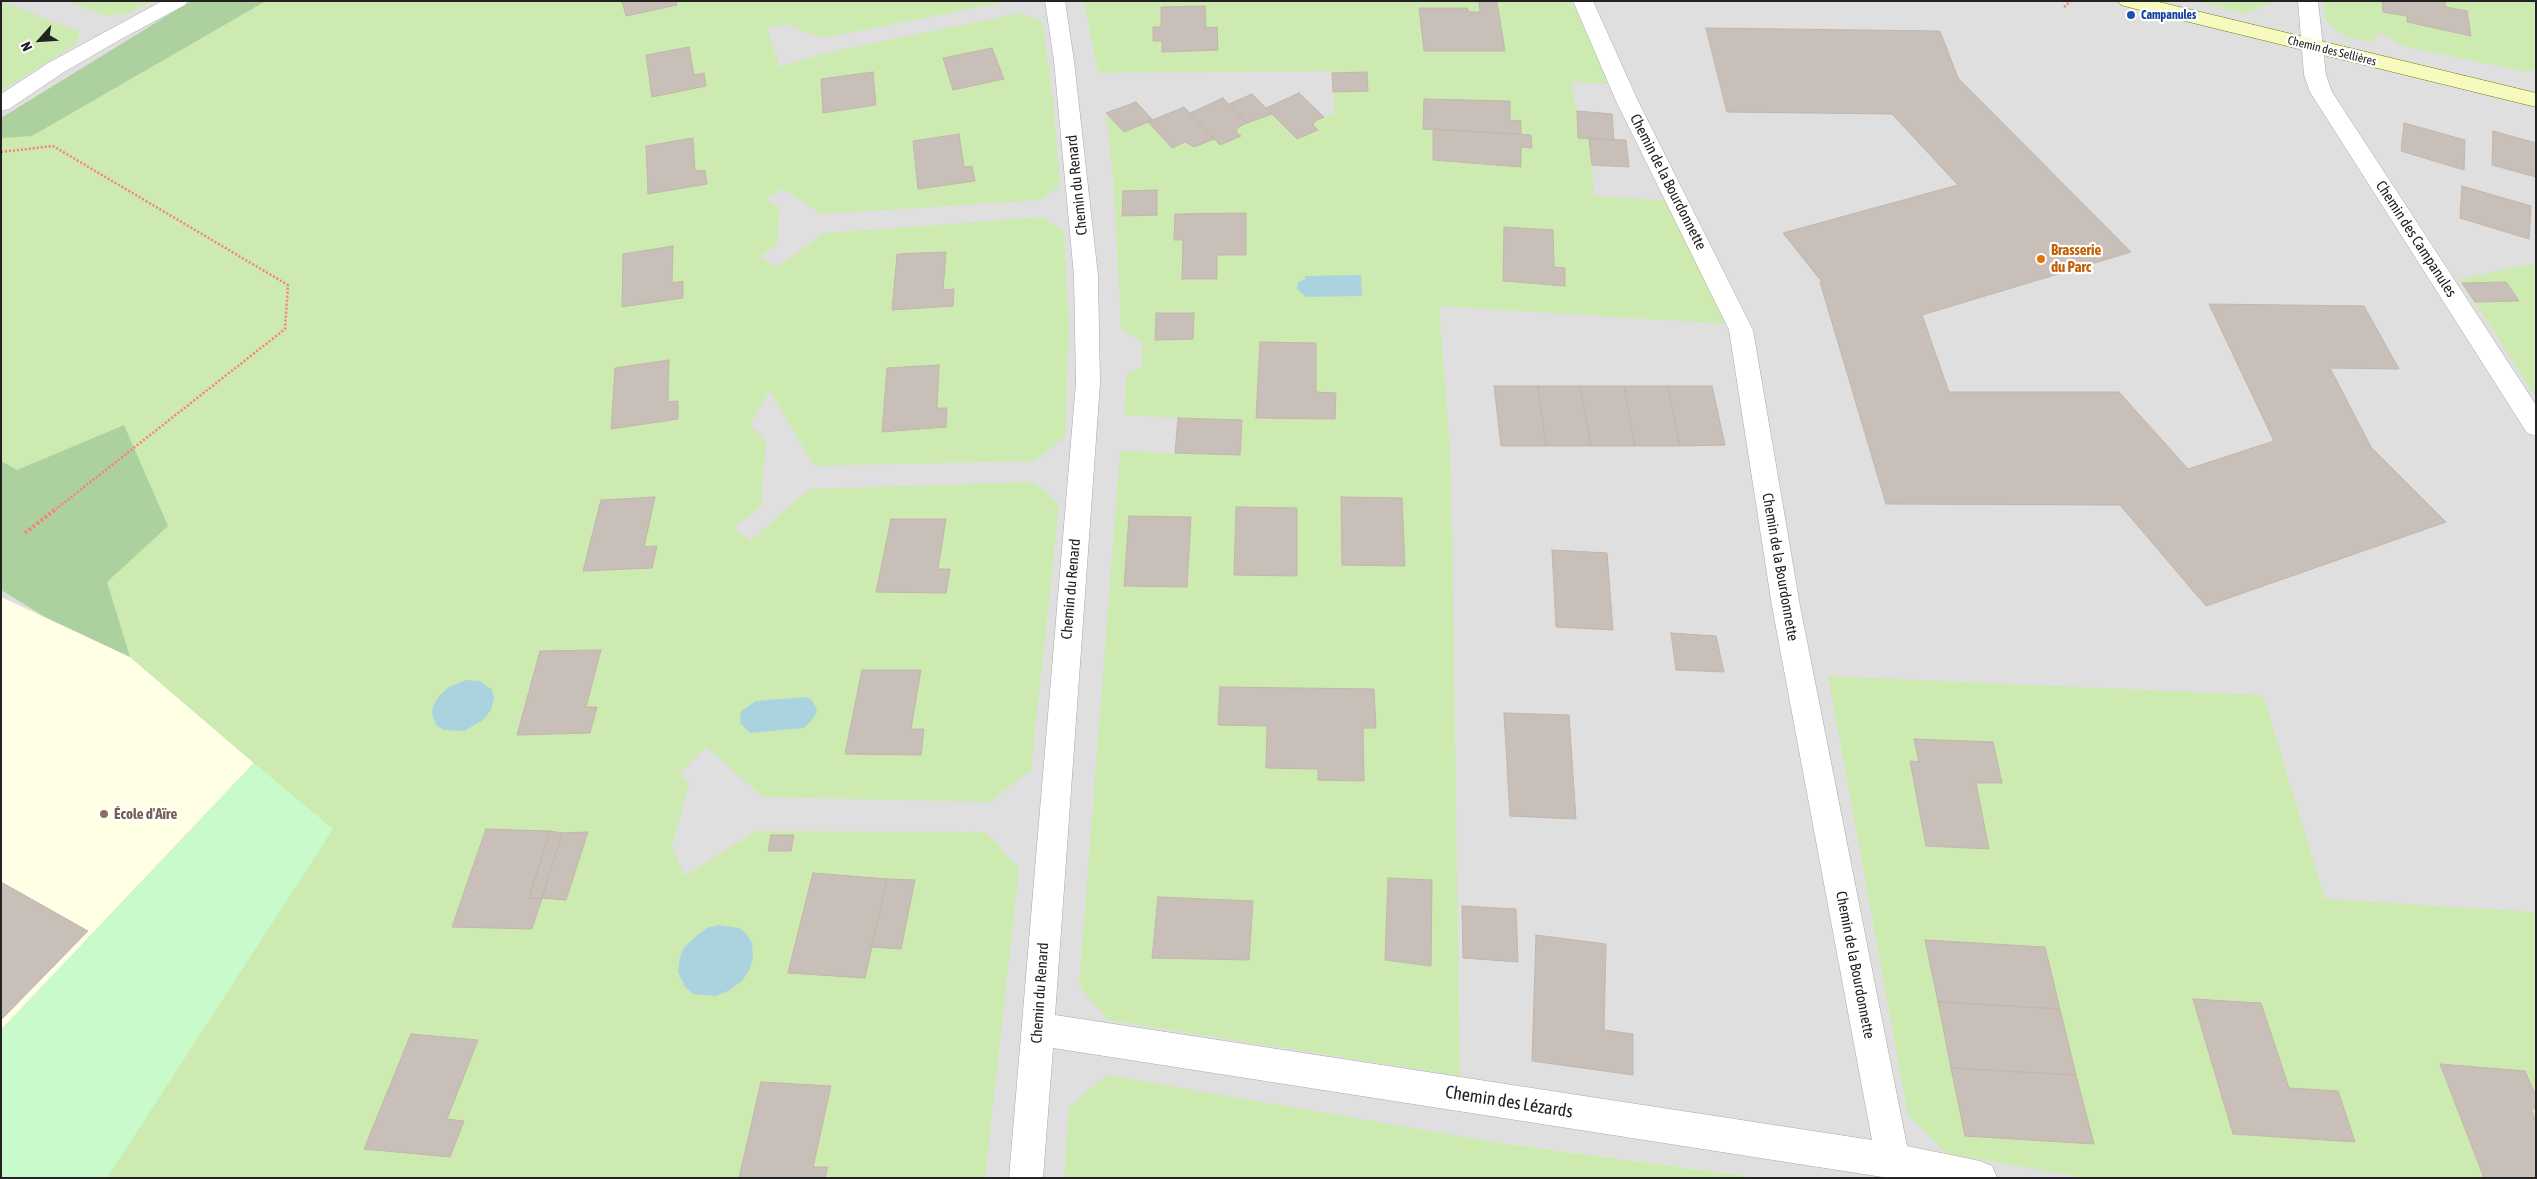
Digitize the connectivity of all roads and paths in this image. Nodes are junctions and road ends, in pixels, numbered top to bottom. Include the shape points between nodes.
1 (178, 1) edge
2 (1055, 1) edge
3 (1583, 1) edge
4 (2071, 1) edge
5 (2128, 1) edge
6 (2308, 1) edge
7 (2064, 7) dead end
8 (2312, 46) junction
9 (2536, 100) edge
10 (1, 104) edge
11 (1, 152) edge
12 (2536, 426) edge
13 (25, 533) dead end
14 (1037, 1029) junction
15 (1893, 1161) junction
16 (1026, 1178) edge
17 (1980, 1178) edge

1 - 10 street via 116,33
2 - 14 street, Chemin du Renard via 1086,276 1088,383
3 - 15 street, Chemin de la Bourdonnette via 1627,101 1741,330 1786,606
4 - 7 path
5 - 8 street, Chemin des Sellières
6 - 8 street, Chemin des Campanules
8 - 9 street, Chemin des Sellières
8 - 12 street, Chemin des Campanules via 2315,75 2321,92
11 - 13 path via 53,146 288,285 284,330
14 - 15 street, Chemin des Lézards
14 - 16 street, Chemin du Renard
15 - 17 street, Chemin des Lézards

